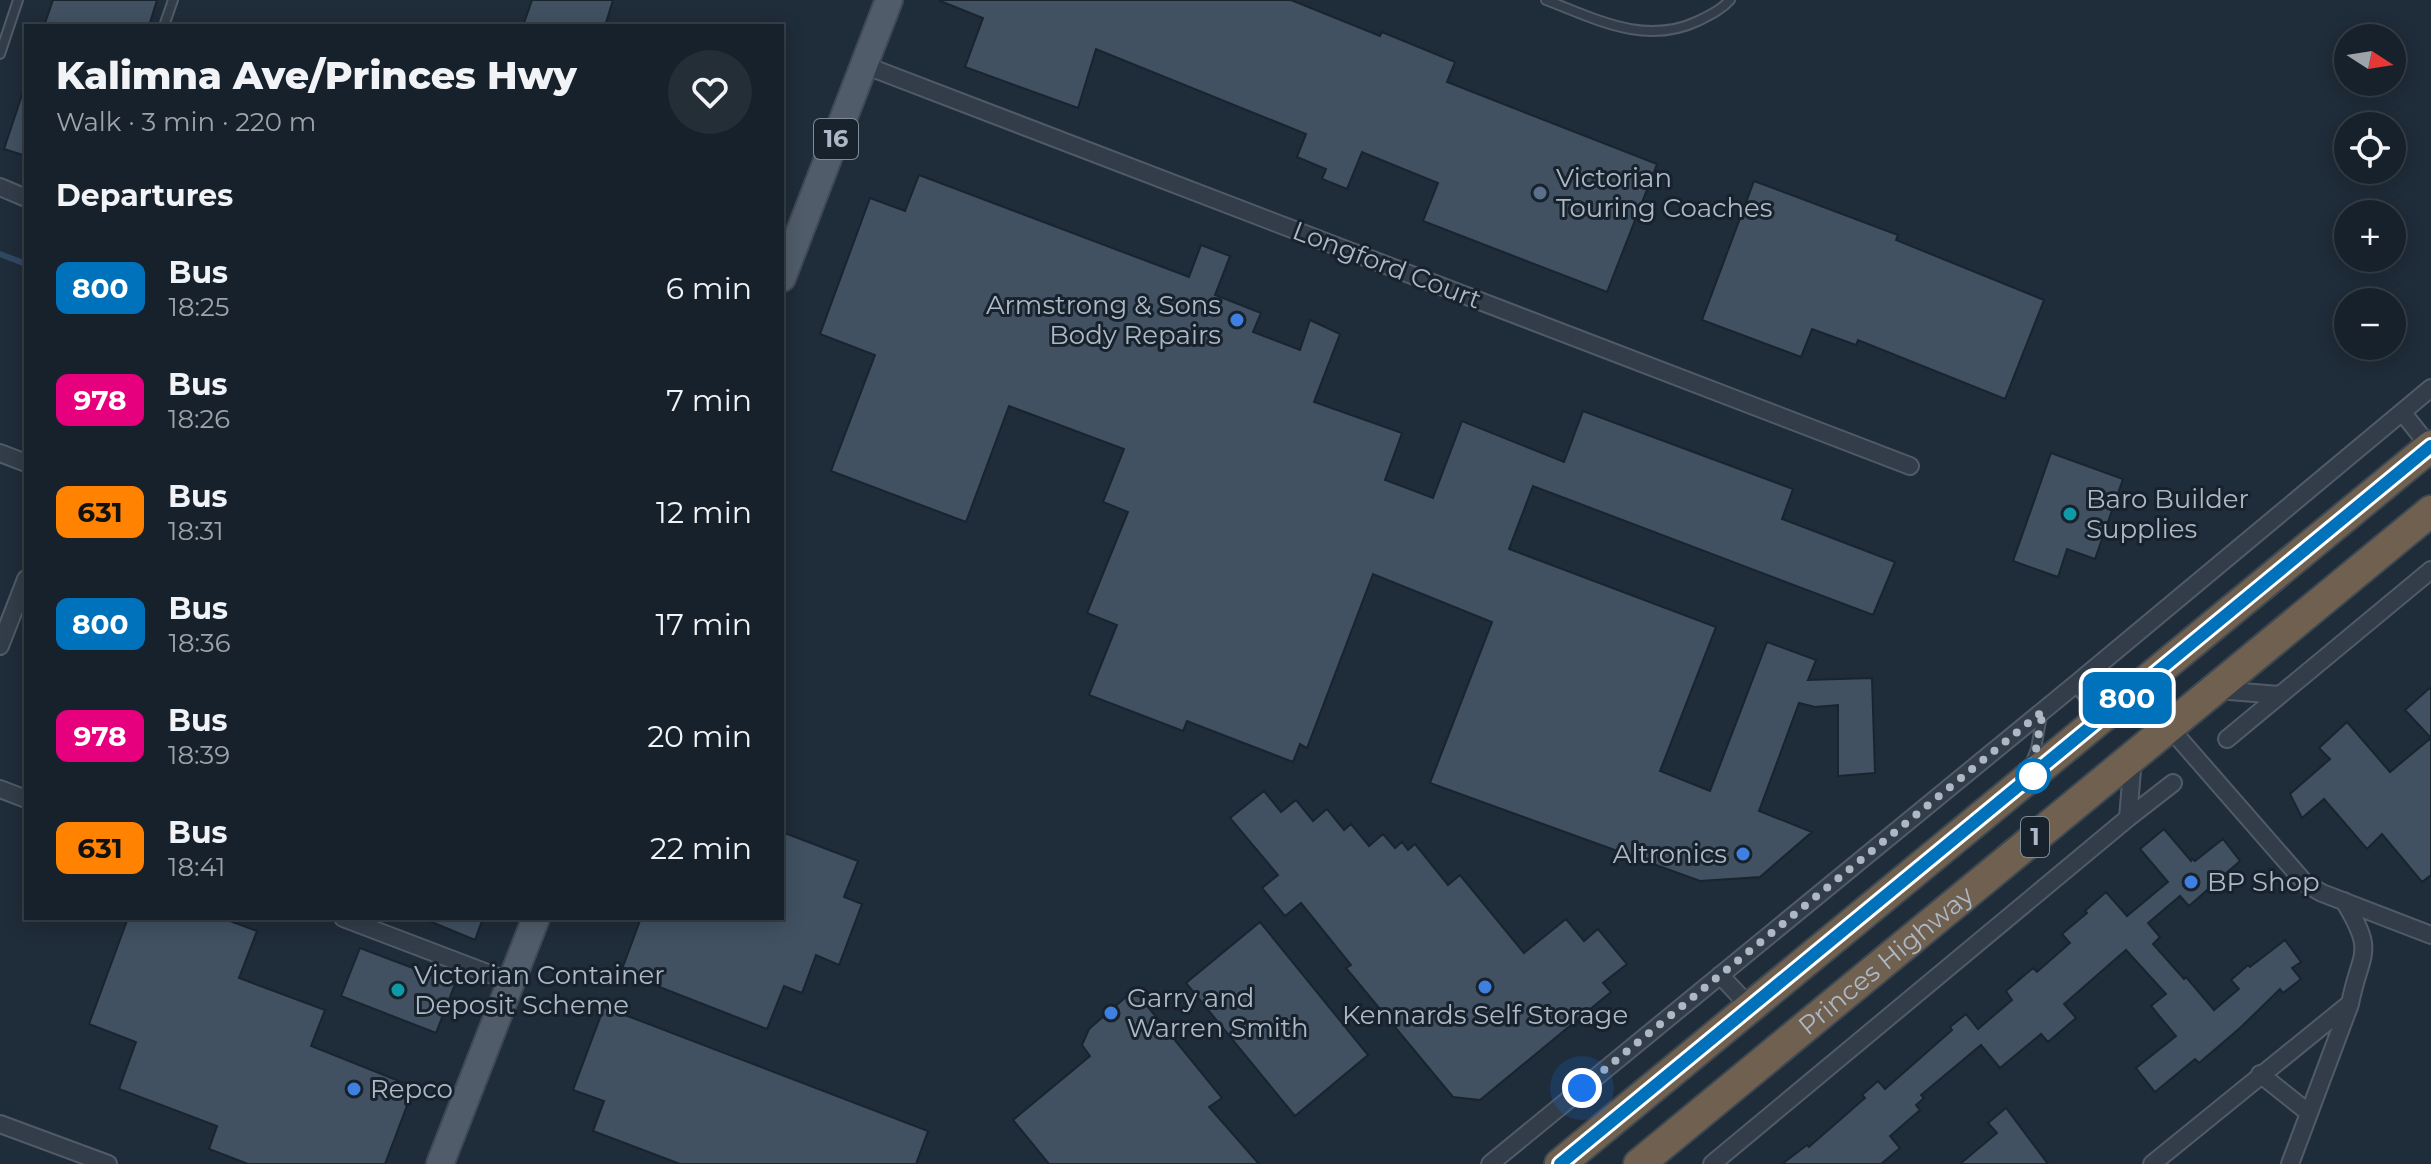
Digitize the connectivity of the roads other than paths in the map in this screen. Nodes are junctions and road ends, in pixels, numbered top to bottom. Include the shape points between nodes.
1 (18, 0) edge
2 (173, 0) edge
3 (889, 0) edge
4 (1546, 0) edge
5 (1730, 0) edge
6 (165, 24) edge
7 (0, 54) edge
8 (864, 65) junction
9 (0, 187) edge
10 (24, 197) edge
11 (784, 273) edge
12 (2431, 388) edge
13 (2402, 412) junction
14 (2431, 447) edge
15 (0, 453) edge
16 (24, 462) edge
17 (1910, 466) dead end
18 (2431, 511) edge
19 (2431, 570) edge
20 (24, 584) edge
21 (0, 646) edge
22 (2077, 683) junction
23 (2215, 690) junction
24 (2279, 695) junction
25 (2043, 711) junction
26 (2104, 716) junction
27 (2169, 727) junction
28 (2227, 739) dead end
29 (2135, 754) junction
30 (2173, 783) dead end
31 (0, 789) edge
32 (2016, 789) junction
33 (24, 798) edge
34 (2128, 818) junction
35 (2344, 901) junction
36 (348, 920) edge
37 (535, 920) edge
38 (2430, 934) edge
39 (1720, 975) junction
40 (511, 982) junction
41 (2350, 1004) junction
42 (1751, 1008) junction
43 (2260, 1074) junction
44 (2309, 1113) junction
45 (0, 1124) edge
46 (108, 1164) edge
47 (440, 1164) edge
48 (1490, 1164) edge
49 (1560, 1164) edge
50 (1639, 1164) edge
51 (1712, 1164) edge
52 (2152, 1164) edge
53 (2290, 1164) edge

1 - 7 lane
2 - 6 lane
3 - 8 main road, 16
4 - 5 lane via 1618,27 1651,32 1687,26
8 - 11 main road, 16
8 - 17 street, Longford Court
9 - 10 street
12 - 13 street
13 - 14 street, Princes Highway
13 - 22 street
14 - 26 highway, Princes Highway / 1
15 - 16 street
18 - 23 highway, Princes Highway / 1
19 - 24 street
20 - 21 street
22 - 25 street
22 - 26 street
23 - 24 street
23 - 27 highway, Princes Highway / 1
24 - 28 street
25 - 32 lane via 2036,749
25 - 39 street
26 - 29 highway
26 - 32 highway, Princes Highway / 1
27 - 29 highway, Princes Highway / 1
27 - 35 street via 2297,876
29 - 34 street
29 - 50 highway, Princes Highway / 1
30 - 34 street, Princes Highway
31 - 33 street
32 - 42 highway, Princes Highway / 1
34 - 51 street, Princes Highway
35 - 38 street
35 - 41 street via 2365,947
36 - 40 street
37 - 40 main road
39 - 42 street
39 - 48 street
40 - 47 main road
41 - 43 street
41 - 44 street
42 - 49 highway, Princes Highway / 1
43 - 44 street
43 - 52 street
44 - 53 street
45 - 46 street

